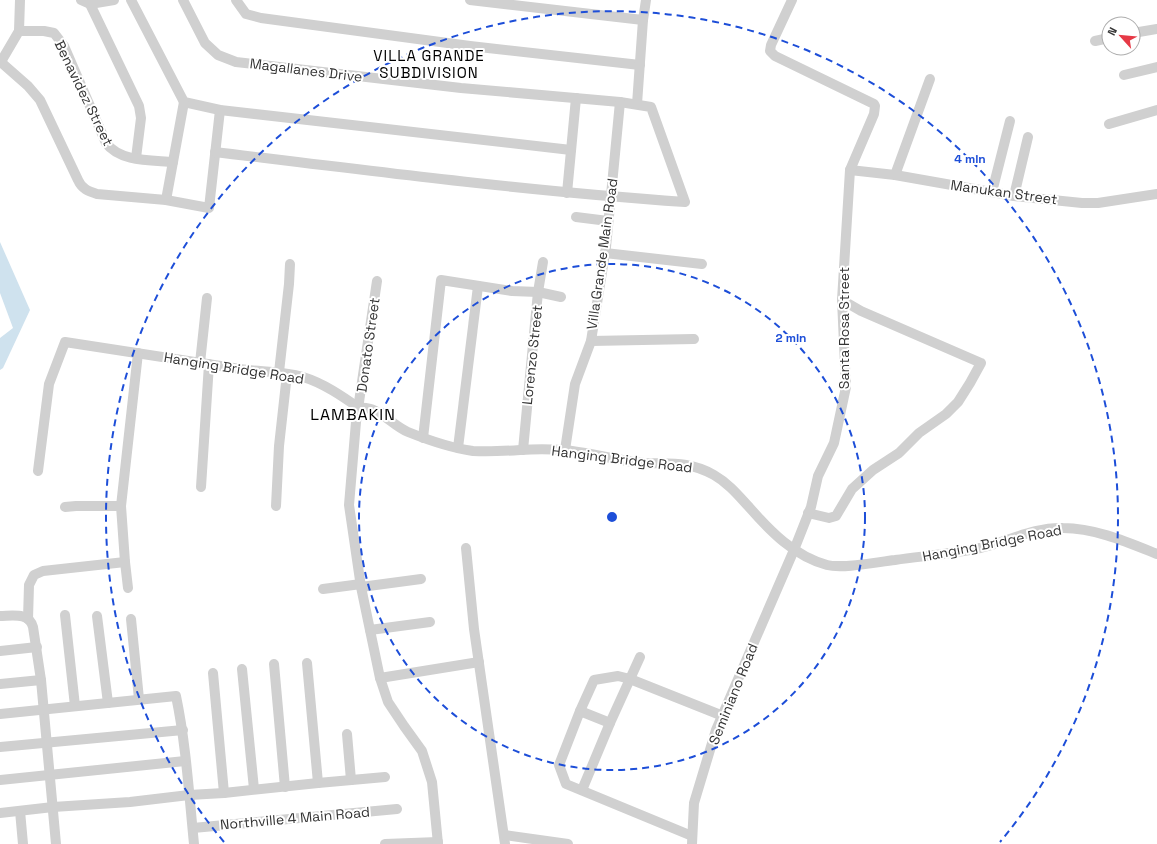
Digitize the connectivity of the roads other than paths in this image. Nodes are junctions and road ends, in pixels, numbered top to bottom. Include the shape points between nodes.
1 (20, 0) edge
2 (114, 0) edge
3 (131, 0) edge
4 (183, 0) edge
5 (236, 0) edge
6 (470, 0) edge
7 (646, 0) edge
8 (792, 0) edge
9 (85, 2) edge
10 (643, 20) junction
11 (1157, 29) edge
12 (19, 31) junction
13 (1141, 32) edge
14 (1101, 40) edge
15 (1095, 41) dead end
16 (640, 65) junction
17 (1157, 66) edge
18 (1124, 75) dead end
19 (930, 79) dead end
20 (576, 98) junction
21 (184, 102) junction
22 (620, 102) junction
23 (637, 104) junction
24 (220, 110) junction
25 (1157, 110) edge
26 (1010, 122) dead end
27 (1109, 124) dead end
28 (1028, 137) dead end
29 (571, 150) junction
30 (215, 152) junction
31 (136, 158) junction
32 (173, 162) junction
33 (850, 170) junction
34 (895, 175) junction
35 (992, 192) junction
36 (567, 193) junction
37 (1157, 194) edge
38 (1014, 196) junction
39 (611, 197) junction
40 (166, 200) junction
41 (576, 217) dead end
42 (608, 221) junction
43 (606, 253) junction
44 (543, 262) dead end
45 (290, 264) dead end
46 (702, 264) dead end
47 (377, 281) dead end
48 (478, 286) junction
49 (538, 292) junction
50 (561, 296) dead end
51 (207, 298) dead end
52 (842, 300) junction
53 (694, 339) dead end
54 (591, 341) junction
55 (138, 353) junction
56 (205, 363) junction
57 (283, 373) junction
58 (359, 408) junction
59 (423, 438) junction
60 (458, 448) junction
61 (523, 450) junction
62 (566, 450) junction
63 (38, 471) dead end
64 (201, 487) dead end
65 (121, 506) junction
66 (276, 506) dead end
67 (65, 507) dead end
68 (808, 512) junction
69 (466, 548) dead end
70 (794, 550) junction
71 (1157, 554) edge
72 (125, 562) junction
73 (421, 578) dead end
74 (361, 585) junction
75 (128, 588) dead end
76 (322, 589) dead end
77 (65, 615) dead end
78 (0, 616) edge
79 (97, 616) dead end
80 (28, 619) junction
81 (131, 620) dead end
82 (430, 622) dead end
83 (370, 630) junction
84 (37, 647) junction
85 (0, 651) edge
86 (640, 657) dead end
87 (307, 662) dead end
88 (479, 662) junction
89 (274, 664) dead end
90 (242, 669) dead end
91 (213, 673) dead end
92 (380, 678) junction
93 (630, 679) junction
94 (41, 680) junction
95 (0, 684) edge
96 (139, 699) junction
97 (108, 702) junction
98 (75, 706) junction
99 (44, 709) junction
100 (580, 711) junction
101 (0, 714) edge
102 (723, 716) junction
103 (610, 723) junction
104 (183, 730) junction
105 (346, 734) dead end
106 (46, 743) junction
107 (0, 747) edge
108 (185, 761) junction
109 (49, 775) junction
110 (385, 777) dead end
111 (0, 780) edge
112 (351, 780) junction
113 (318, 782) junction
114 (285, 786) junction
115 (254, 789) junction
116 (582, 790) junction
117 (224, 793) junction
118 (189, 795) junction
119 (53, 807) junction
120 (397, 809) dead end
121 (20, 811) junction
122 (0, 813) edge
123 (193, 828) junction
124 (504, 840) edge
125 (692, 840) edge
126 (438, 843) edge
127 (23, 844) edge
128 (56, 844) edge
129 (194, 844) edge
130 (391, 844) edge
131 (568, 844) edge

1 - 12 street
2 - 9 street
3 - 21 street
4 - 20 street, Magallanes Drive via 204,43 218,55 236,62 461,88
5 - 16 street via 246,14 261,18 470,46
6 - 10 street
7 - 10 street
8 - 33 street, Santa Rosa Street via 770,51 775,56 875,106
9 - 31 street via 139,106 141,118
10 - 16 street
11 - 13 street
12 - 31 street, Benavidez Street via 54,33 64,46 106,143 119,154
12 - 40 street via 2,60 3,64 40,100 82,188 97,194
14 - 15 street
16 - 23 street
17 - 18 street
19 - 34 street
20 - 22 street, Magallanes Drive
20 - 29 street
21 - 24 street
21 - 32 street
22 - 23 street, Magallanes Drive
22 - 39 street, Villa Grande Main Road
23 - 39 street, Magallanes Drive via 651,107 685,202
24 - 29 street
24 - 30 street
25 - 27 street
26 - 35 street
28 - 38 street
29 - 36 street
30 - 36 street
30 - 40 street via 209,208
31 - 32 street, Benavidez Street
32 - 40 street
33 - 34 street, Manukan Street
33 - 52 street, Santa Rosa Street
34 - 35 street, Manukan Street
35 - 38 street, Manukan Street
36 - 39 street
37 - 38 street, Manukan Street via 1098,203
39 - 42 street, Villa Grande Main Road
41 - 42 street
42 - 43 street, Villa Grande Main Road
43 - 46 street
43 - 54 street, Villa Grande Main Road
44 - 49 street, Lorenzo Street
45 - 57 street
47 - 58 street, Donato Street
48 - 49 street
48 - 59 street via 440,280
48 - 60 street
49 - 50 street
49 - 61 street, Lorenzo Street
51 - 56 street
52 - 68 street, Santa Rosa Street via 846,387 834,443 818,476 815,496
52 - 68 street via 861,311 981,363 958,402 919,433 899,454 873,470 852,489 836,516 829,518
53 - 54 street
54 - 62 street, Villa Grande Main Road via 575,384
55 - 56 street, Hanging Bridge Road
55 - 63 street, Hanging Bridge Road via 65,342 49,384
55 - 65 street
56 - 57 street, Hanging Bridge Road
56 - 64 street
57 - 58 street, Hanging Bridge Road via 315,381
57 - 66 street
58 - 59 street, Hanging Bridge Road via 372,409
58 - 74 street, Donato Street via 349,505
59 - 60 street, Hanging Bridge Road
60 - 61 street, Hanging Bridge Road via 475,451
61 - 62 street, Hanging Bridge Road
62 - 70 street, Hanging Bridge Road via 643,463 668,462 696,467 730,486 773,534
65 - 67 street
65 - 72 street
68 - 70 street, Santa Rosa Street
69 - 88 street
70 - 71 street, Hanging Bridge Road via 829,566 845,566 981,547 1027,533 1061,528 1082,529 1105,535
70 - 102 street, Seminiano Road
72 - 75 street
72 - 80 street via 44,571 34,575 29,586
73 - 74 street
74 - 76 street
74 - 83 street, Donato Street
77 - 98 street
78 - 80 street via 17,615
79 - 97 street
80 - 84 street via 32,622
81 - 96 street
82 - 83 street
83 - 92 street, Donato Street
84 - 85 street
84 - 94 street
86 - 93 street
87 - 113 street
88 - 92 street
88 - 124 street
89 - 114 street
90 - 115 street
91 - 117 street
92 - 126 street, Donato Street via 388,702 422,751 432,782
93 - 100 street via 618,676 594,680
93 - 102 street
93 - 103 street
94 - 95 street
94 - 99 street
96 - 97 street
96 - 104 street via 176,696
97 - 98 street
98 - 99 street
99 - 101 street
99 - 106 street
100 - 103 street
100 - 116 street via 559,765 566,784
102 - 125 street, Seminiano Road via 716,730 694,803
103 - 116 street
104 - 106 street
104 - 108 street
105 - 112 street
106 - 107 street
106 - 109 street
108 - 109 street
108 - 118 street
109 - 111 street
109 - 119 street
110 - 112 street
112 - 113 street
113 - 114 street
114 - 115 street
115 - 117 street
116 - 125 street
117 - 118 street
118 - 119 street
118 - 123 street
119 - 121 street
119 - 128 street
120 - 123 street, Northville 4 Main Road
121 - 122 street
121 - 127 street
123 - 129 street
124 - 131 street
126 - 130 street

